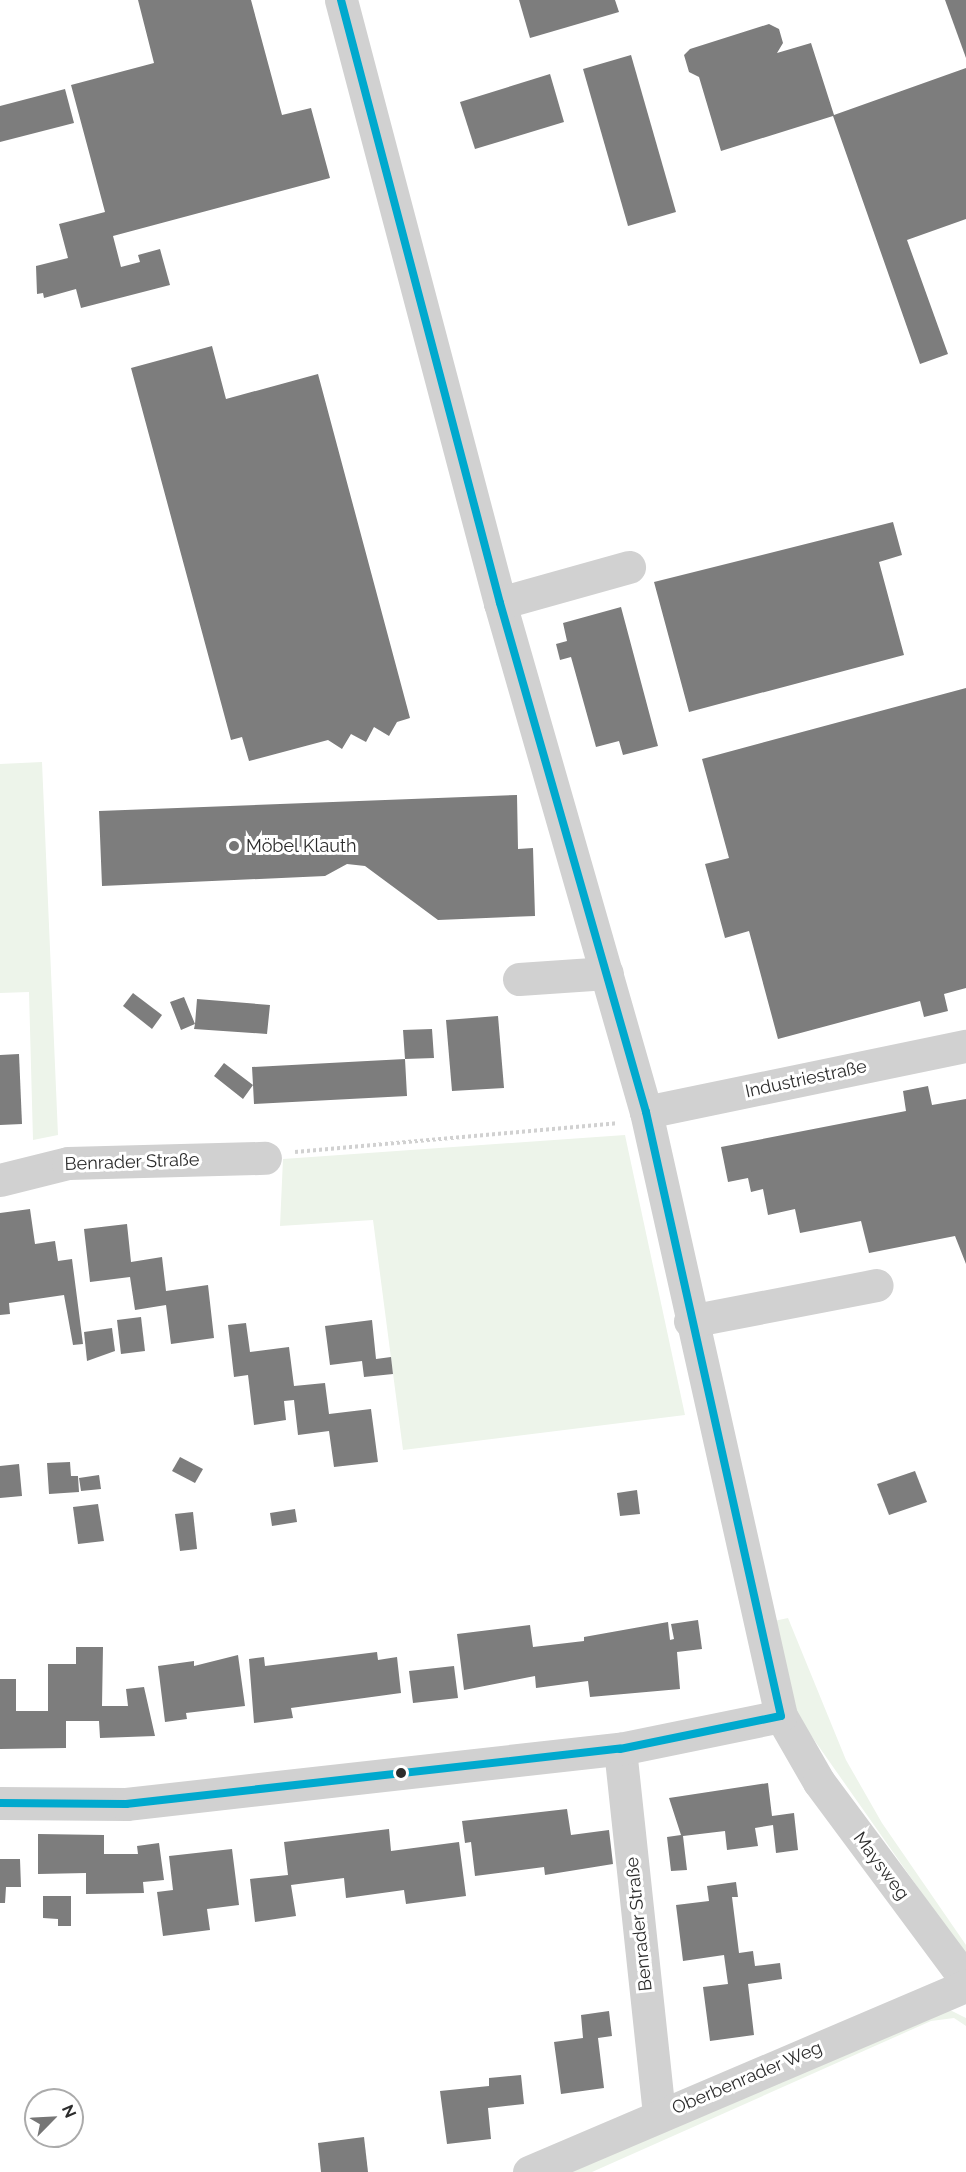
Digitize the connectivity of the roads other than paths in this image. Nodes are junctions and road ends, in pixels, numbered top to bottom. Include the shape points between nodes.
1 (341, 0) edge
2 (629, 567) dead end
3 (500, 603) junction
4 (607, 973) junction
5 (519, 979) dead end
6 (966, 1046) edge
7 (646, 1112) junction
8 (266, 1158) road end
9 (0, 1180) edge
10 (877, 1285) dead end
11 (690, 1321) junction
12 (781, 1716) junction
13 (620, 1749) junction
14 (0, 1803) edge
15 (961, 1975) edge
16 (658, 2107) junction
17 (529, 2172) edge

1 - 3 street, Maysweg
2 - 3 street
3 - 4 street, Maysweg
4 - 5 street
4 - 7 street, Maysweg
6 - 7 street, Industriestraße
7 - 11 street, Maysweg
8 - 9 street, Benrader Straße via 68,1162
10 - 11 street
11 - 12 street, Maysweg
12 - 13 street
12 - 15 street, Maysweg via 819,1782
13 - 14 street via 126,1804
13 - 16 street, Benrader Straße
15 - 16 street, Oberbenrader Weg
16 - 17 street, Oberbenrader Weg

